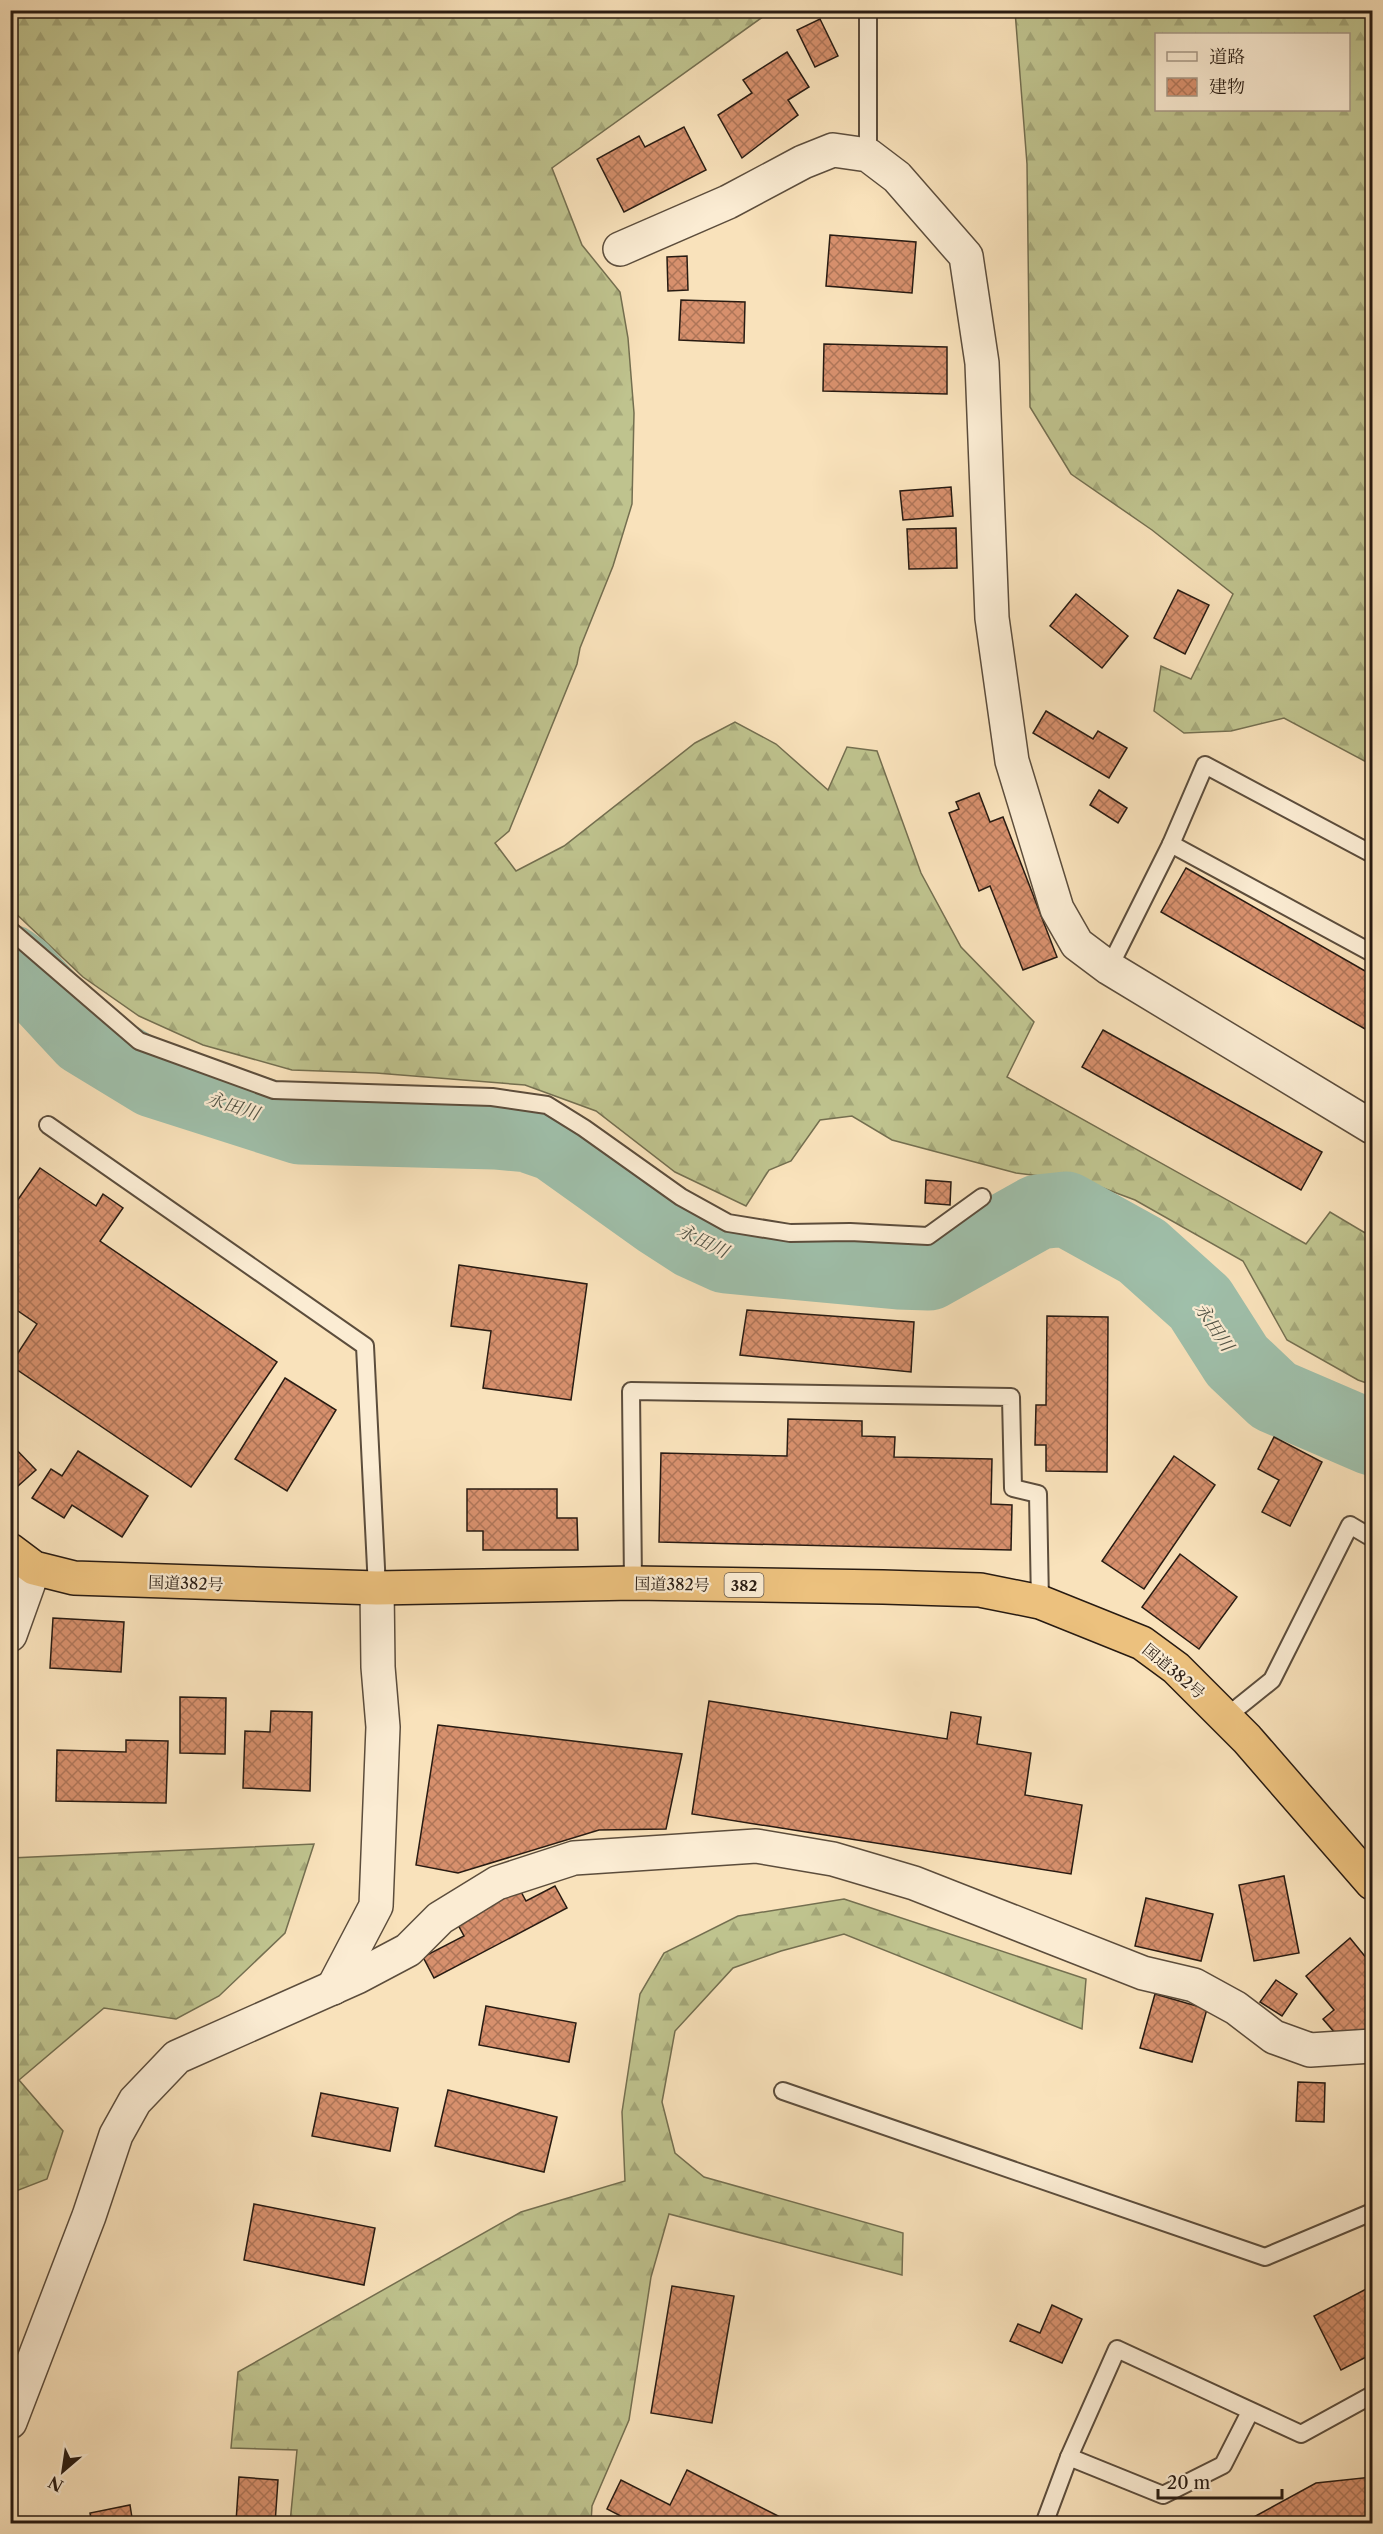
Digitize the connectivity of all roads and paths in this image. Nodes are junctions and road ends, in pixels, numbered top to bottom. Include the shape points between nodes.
1 (868, 10) edge
2 (868, 155) junction
3 (620, 249) dead end
4 (1171, 844) junction
5 (1372, 854) edge
6 (10, 930) edge
7 (1372, 953) edge
8 (1109, 968) junction
9 (48, 1125) dead end
10 (1372, 1127) edge
11 (982, 1197) dead end
12 (1372, 1538) edge
13 (22, 1559) edge
14 (633, 1583) junction
15 (377, 1588) junction
16 (1040, 1602) junction
17 (10, 1635) edge
18 (1226, 1717) junction
19 (1372, 1883) edge
20 (333, 1988) junction
21 (1372, 2046) edge
22 (783, 2091) dead end
23 (1372, 2212) edge
24 (1372, 2395) edge
25 (1250, 2412) junction
26 (10, 2422) edge
27 (1069, 2457) junction
28 (1049, 2520) edge

1 - 2 lane
2 - 3 street via 833,150 729,202
2 - 8 street via 897,177 966,256 982,363 992,618 1012,761 1057,909 1077,944
4 - 5 lane via 1205,765
4 - 7 lane
4 - 8 lane
6 - 11 lane via 139,1041 274,1090 492,1097 547,1105 681,1197 728,1223 790,1233 928,1236
8 - 10 street
9 - 15 lane via 365,1346
12 - 18 lane via 1350,1525 1272,1680
13 - 15 highway, 国道382号 / 382 via 74,1578
13 - 17 street
14 - 15 highway, 国道382号 / 382
14 - 16 highway, 国道382号 / 382 via 980,1590
14 - 16 lane via 631,1391 1011,1398 1013,1488 1038,1494
15 - 20 street via 383,1727 376,1906
16 - 18 highway, 国道382号 / 382 via 1142,1643 1176,1668
18 - 19 highway, 国道382号 / 382
20 - 21 street via 408,1950 440,1918 497,1883 574,1858 756,1846 833,1859 914,1883 1143,1973 1194,1985 1236,2008 1274,2037 1310,2050
20 - 26 street via 177,2056 135,2101 116,2134
22 - 23 lane via 1265,2257
24 - 25 lane via 1301,2434
25 - 27 lane via 1222,2465 1163,2495
25 - 27 lane via 1117,2349
27 - 28 lane

